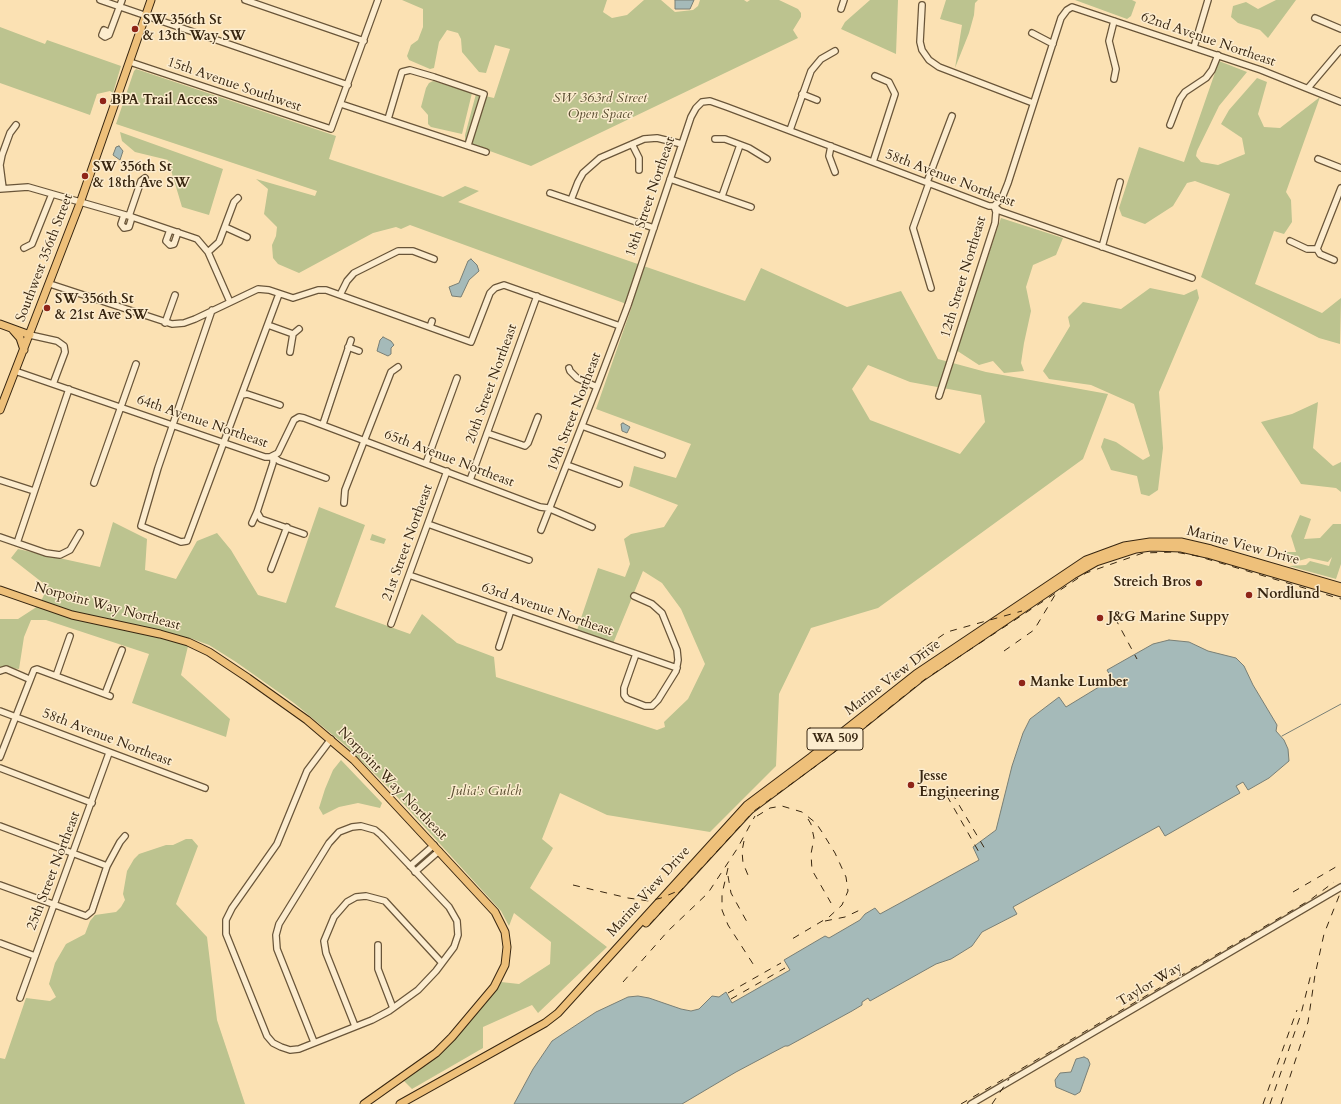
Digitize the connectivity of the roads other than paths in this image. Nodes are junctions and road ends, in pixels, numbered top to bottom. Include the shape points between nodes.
1 (100, 0) edge
2 (122, 0) edge
3 (151, 0) edge
4 (245, 0) edge
5 (378, 0) edge
6 (844, 0) edge
7 (1208, 0) edge
8 (922, 5) dead end
9 (120, 6) junction
10 (842, 9) dead end
11 (1067, 10) joint
12 (146, 15) junction
13 (1315, 18) dead end
14 (1114, 21) junction
15 (1341, 29) edge
16 (108, 32) dead end
17 (1032, 33) dead end
18 (364, 41) junction
19 (1053, 44) junction
20 (1194, 47) junction
21 (1341, 49) edge
22 (835, 51) dead end
23 (1218, 55) junction
24 (130, 62) junction
25 (875, 76) dead end
26 (1114, 79) dead end
27 (348, 85) junction
28 (1308, 88) junction
29 (802, 94) junction
30 (817, 100) dead end
31 (1033, 102) junction
32 (1341, 102) edge
33 (701, 103) joint
34 (341, 104) junction
35 (952, 116) dead end
36 (388, 119) junction
37 (1170, 124) dead end
38 (16, 125) dead end
39 (790, 130) junction
40 (715, 139) dead end
41 (632, 144) junction
42 (682, 144) junction
43 (740, 144) junction
44 (468, 146) junction
45 (831, 146) junction
46 (486, 152) dead end
47 (767, 159) dead end
48 (1318, 159) dead end
49 (873, 162) junction
50 (1341, 168) edge
51 (639, 170) dead end
52 (835, 172) dead end
53 (145, 178) dead end
54 (670, 179) junction
55 (1120, 182) dead end
56 (928, 183) junction
57 (1341, 188) edge
58 (1, 189) edge
59 (550, 192) dead end
60 (52, 194) junction
61 (722, 196) junction
62 (238, 198) dead end
63 (571, 200) junction
64 (80, 203) junction
65 (751, 206) dead end
66 (994, 206) junction
67 (128, 216) junction
68 (225, 227) junction
69 (654, 228) junction
70 (170, 230) junction
71 (178, 232) junction
72 (247, 237) dead end
73 (1290, 241) dead end
74 (1102, 247) junction
75 (24, 248) dead end
76 (1316, 249) junction
77 (208, 252) junction
78 (434, 259) dead end
79 (1334, 260) dead end
80 (1192, 278) dead end
81 (50, 284) junction
82 (931, 288) dead end
83 (279, 294) junction
84 (341, 294) junction
85 (175, 295) dead end
86 (537, 296) junction
87 (629, 301) joint
88 (230, 302) junction
89 (212, 310) junction
90 (165, 323) junction
91 (0, 324) edge
92 (268, 325) junction
93 (620, 326) junction
94 (11, 328) junction
95 (299, 329) dead end
96 (293, 334) junction
97 (30, 335) junction
98 (351, 340) dead end
99 (348, 347) junction
100 (24, 350) junction
101 (359, 351) dead end
102 (290, 352) dead end
103 (136, 364) dead end
104 (398, 367) dead end
105 (569, 368) dead end
106 (15, 371) junction
107 (457, 378) dead end
108 (53, 384) junction
109 (597, 387) junction
110 (69, 389) junction
111 (242, 395) junction
112 (939, 396) dead end
113 (280, 405) dead end
114 (121, 407) junction
115 (0, 410) edge
116 (538, 417) dead end
117 (323, 424) junction
118 (172, 425) junction
119 (582, 426) junction
120 (487, 433) junction
121 (366, 440) junction
122 (224, 443) junction
123 (662, 455) dead end
124 (272, 456) junction
125 (426, 463) junction
126 (567, 465) junction
127 (448, 471) junction
128 (326, 478) dead end
129 (0, 480) edge
130 (470, 480) junction
131 (94, 483) dead end
132 (619, 484) dead end
133 (34, 491) junction
134 (344, 503) dead end
135 (548, 508) junction
136 (257, 512) junction
137 (252, 523) dead end
138 (428, 524) junction
139 (286, 527) junction
140 (592, 527) dead end
141 (541, 530) dead end
142 (80, 532) dead end
143 (304, 534) dead end
144 (0, 537) edge
145 (17, 543) junction
146 (529, 560) dead end
147 (271, 569) dead end
148 (409, 575) junction
149 (1341, 587) edge
150 (0, 590) edge
151 (1341, 593) edge
152 (634, 596) dead end
153 (511, 610) junction
154 (391, 624) dead end
155 (70, 636) dead end
156 (499, 647) dead end
157 (122, 650) dead end
158 (636, 654) junction
159 (677, 668) junction
160 (0, 671) edge
161 (56, 676) junction
162 (29, 679) junction
163 (0, 711) edge
164 (16, 717) junction
165 (331, 739) junction
166 (110, 753) junction
167 (0, 757) edge
168 (0, 768) edge
169 (205, 788) dead end
170 (92, 803) junction
171 (0, 826) edge
172 (125, 836) dead end
173 (434, 845) junction
174 (439, 851) junction
175 (73, 853) junction
176 (107, 866) junction
177 (410, 866) junction
178 (415, 872) junction
179 (0, 885) edge
180 (1341, 887) edge
181 (53, 905) junction
182 (0, 943) edge
183 (378, 945) dead end
184 (35, 956) junction
185 (442, 963) junction
186 (20, 998) dead end
187 (393, 1008) junction
188 (355, 1026) junction
189 (314, 1042) junction
190 (364, 1104) edge
191 (400, 1104) edge
192 (408, 1104) edge
193 (971, 1104) edge

1 - 9 street
2 - 9 street
3 - 12 main road, Southwest 356th Street
4 - 18 street
5 - 18 street
6 - 10 street
7 - 20 street
8 - 31 street via 920,42 929,60
9 - 12 street
9 - 16 street via 114,24
11 - 14 street, 62nd Avenue Northeast via 1075,7
11 - 19 street, 12th Street Northeast via 1061,18
12 - 24 main road, Southwest 356th Street
12 - 27 street
13 - 15 street
14 - 20 street, 62nd Avenue Northeast
14 - 26 street via 1109,40 1116,69
17 - 19 street
18 - 27 street
19 - 31 street, 12th Street Northeast
20 - 23 street, 62nd Avenue Northeast
21 - 28 street
22 - 29 street via 813,67
23 - 28 street, 62nd Avenue Northeast
23 - 37 street via 1204,81 1185,92 1180,99
24 - 34 street, 15th Avenue Southwest via 331,129
24 - 64 main road, Southwest 356th Street
25 - 49 street via 889,82 895,94
27 - 34 street
28 - 32 street, 62nd Avenue Northeast
29 - 30 street
29 - 39 street
31 - 66 street, 12th Street Northeast via 1002,198
33 - 39 street, 58th Avenue Northeast via 714,102
33 - 42 street, 18th Street Northeast via 694,111
34 - 36 street
35 - 56 street
36 - 44 street
36 - 44 street via 402,72 415,71 484,94
38 - 58 street via 10,133 2,156
39 - 45 street, 58th Avenue Northeast
40 - 43 street
41 - 42 street via 653,137
41 - 51 street via 639,158
41 - 63 street via 590,165 578,182
42 - 54 street, 18th Street Northeast
43 - 47 street
43 - 61 street
44 - 46 street
45 - 49 street, 58th Avenue Northeast
45 - 52 street via 829,156
48 - 50 street
49 - 56 street, 58th Avenue Northeast
53 - 67 street via 141,181
54 - 61 street
54 - 69 street, 18th Street Northeast
55 - 74 street
56 - 66 street, 58th Avenue Northeast
56 - 82 street via 913,228
57 - 76 street
58 - 60 street via 28,187
59 - 63 street
60 - 64 street
60 - 75 street via 32,244
61 - 65 street
62 - 68 street via 234,202
63 - 69 street
64 - 67 street
64 - 81 main road, Southwest 356th Street
66 - 74 street, 58th Avenue Northeast via 1000,212
66 - 112 street, 12th Street Northeast via 994,223
67 - 70 street
68 - 72 street
68 - 77 street via 219,242
69 - 87 street, 18th Street Northeast
70 - 71 street
70 - 71 street via 166,241 170,245 174,244
71 - 77 street via 200,241
73 - 76 street via 1307,249
74 - 80 street, 58th Avenue Northeast
76 - 79 street via 1320,254
77 - 88 street
78 - 84 street via 413,251 398,251 354,273
81 - 90 street
81 - 97 main road, Southwest 356th Street
83 - 84 street via 293,298 323,290
83 - 88 street via 265,289 258,290
83 - 92 street
84 - 86 street via 388,308 471,342 490,293 498,286 507,286
85 - 90 street
86 - 93 street
86 - 120 street, 20th Street Northeast
87 - 93 street, 19th Street Northeast
88 - 89 street
89 - 90 street via 184,323
89 - 118 street
91 - 94 main road
92 - 96 street
92 - 111 street
93 - 109 street, 19th Street Northeast
94 - 97 main road
94 - 100 main road via 20,338
95 - 96 street
96 - 102 street
97 - 100 main road, Southwest 356th Street
97 - 108 street via 57,341 64,346 65,352
98 - 99 street
99 - 101 street
99 - 117 street
100 - 106 main road, Southwest 356th Street
103 - 114 street
104 - 121 street via 391,372
105 - 109 street via 577,378
106 - 108 street, 64th Avenue Northeast
106 - 115 main road, Southwest 356th Street
107 - 125 street, 21st Street Northeast
108 - 110 street, 64th Avenue Northeast
109 - 119 street, 19th Street Northeast
110 - 114 street, 64th Avenue Northeast
110 - 133 street
111 - 113 street via 247,394
111 - 122 street
114 - 118 street, 64th Avenue Northeast
114 - 131 street
116 - 120 street via 525,446
117 - 121 street, 65th Avenue Northeast
117 - 124 street, 65th Avenue Northeast via 295,418 280,450
118 - 122 street, 64th Avenue Northeast
118 - 122 street via 141,526 181,542 187,541
119 - 123 street
119 - 126 street, 19th Street Northeast
120 - 130 street, 20th Street Northeast
121 - 125 street, 65th Avenue Northeast
121 - 134 street via 346,490
122 - 124 street, 64th Avenue Northeast via 261,456
124 - 128 street, 64th Avenue Northeast
124 - 136 street via 273,463
125 - 127 street, 65th Avenue Northeast
126 - 132 street
126 - 135 street, 19th Street Northeast
127 - 130 street, 65th Avenue Northeast
127 - 138 street, 21st Street Northeast
129 - 133 street
130 - 135 street, 65th Avenue Northeast
133 - 145 street
135 - 140 street, 65th Avenue Northeast
135 - 141 street, 19th Street Northeast
136 - 137 street
136 - 139 street via 262,518
138 - 146 street
138 - 148 street, 21st Street Northeast
139 - 143 street
139 - 147 street
142 - 145 street via 67,553 60,555
144 - 145 street
148 - 153 street, 63rd Avenue Northeast
148 - 154 street, 21st Street Northeast
149 - 191 main road, Marine View Drive / WA 509 via 1211,548 1181,542 1150,542 1124,546 1086,560 916,674 747,805 558,1013 545,1023
150 - 165 main road, Norpoint Way Northeast via 72,615 188,642 209,652 248,678
151 - 192 main road, Marine View Drive / WA 509 via 1181,548 1151,547 1126,551 1083,569 922,677 750,810 557,1019
152 - 159 street via 655,606 665,617 677,650
153 - 156 street
153 - 158 street, 63rd Avenue Northeast
155 - 161 street
157 - 161 street via 108,695
158 - 159 street, 63rd Avenue Northeast
158 - 159 street via 624,695 627,699 645,706 653,705
160 - 162 street via 6,670
161 - 162 street via 35,669
162 - 164 street
163 - 164 street, 58th Avenue Northeast
164 - 166 street, 58th Avenue Northeast
164 - 167 street
165 - 173 main road, Norpoint Way Northeast via 372,778
165 - 189 street via 307,771 278,844 232,908 226,924 228,938 270,1040 277,1046 290,1050
166 - 169 street, 58th Avenue Northeast
166 - 170 street, 25th Street Northeast
168 - 170 street
170 - 175 street, 25th Street Northeast
171 - 175 street
172 - 176 street
173 - 174 main road, Norpoint Way Northeast
173 - 177 street
174 - 178 street
174 - 190 main road, Norpoint Way Northeast via 497,916 507,940 505,964 494,987 445,1044 420,1066
175 - 176 street
175 - 181 street, 25th Street Northeast
176 - 181 street via 92,911 86,916
177 - 178 street
177 - 189 street via 375,830 361,826 342,830 330,843 279,924 276,935 277,949
178 - 185 street via 448,907 457,921 456,942
179 - 181 street
180 - 193 street, Taylor Way
181 - 184 street, 25th Street Northeast
182 - 184 street
183 - 187 street via 378,969
184 - 186 street, 25th Street Northeast
185 - 187 street via 418,990
185 - 188 street via 385,901 366,896 356,897 347,902 334,917 324,941 326,953
187 - 188 street
188 - 189 street

